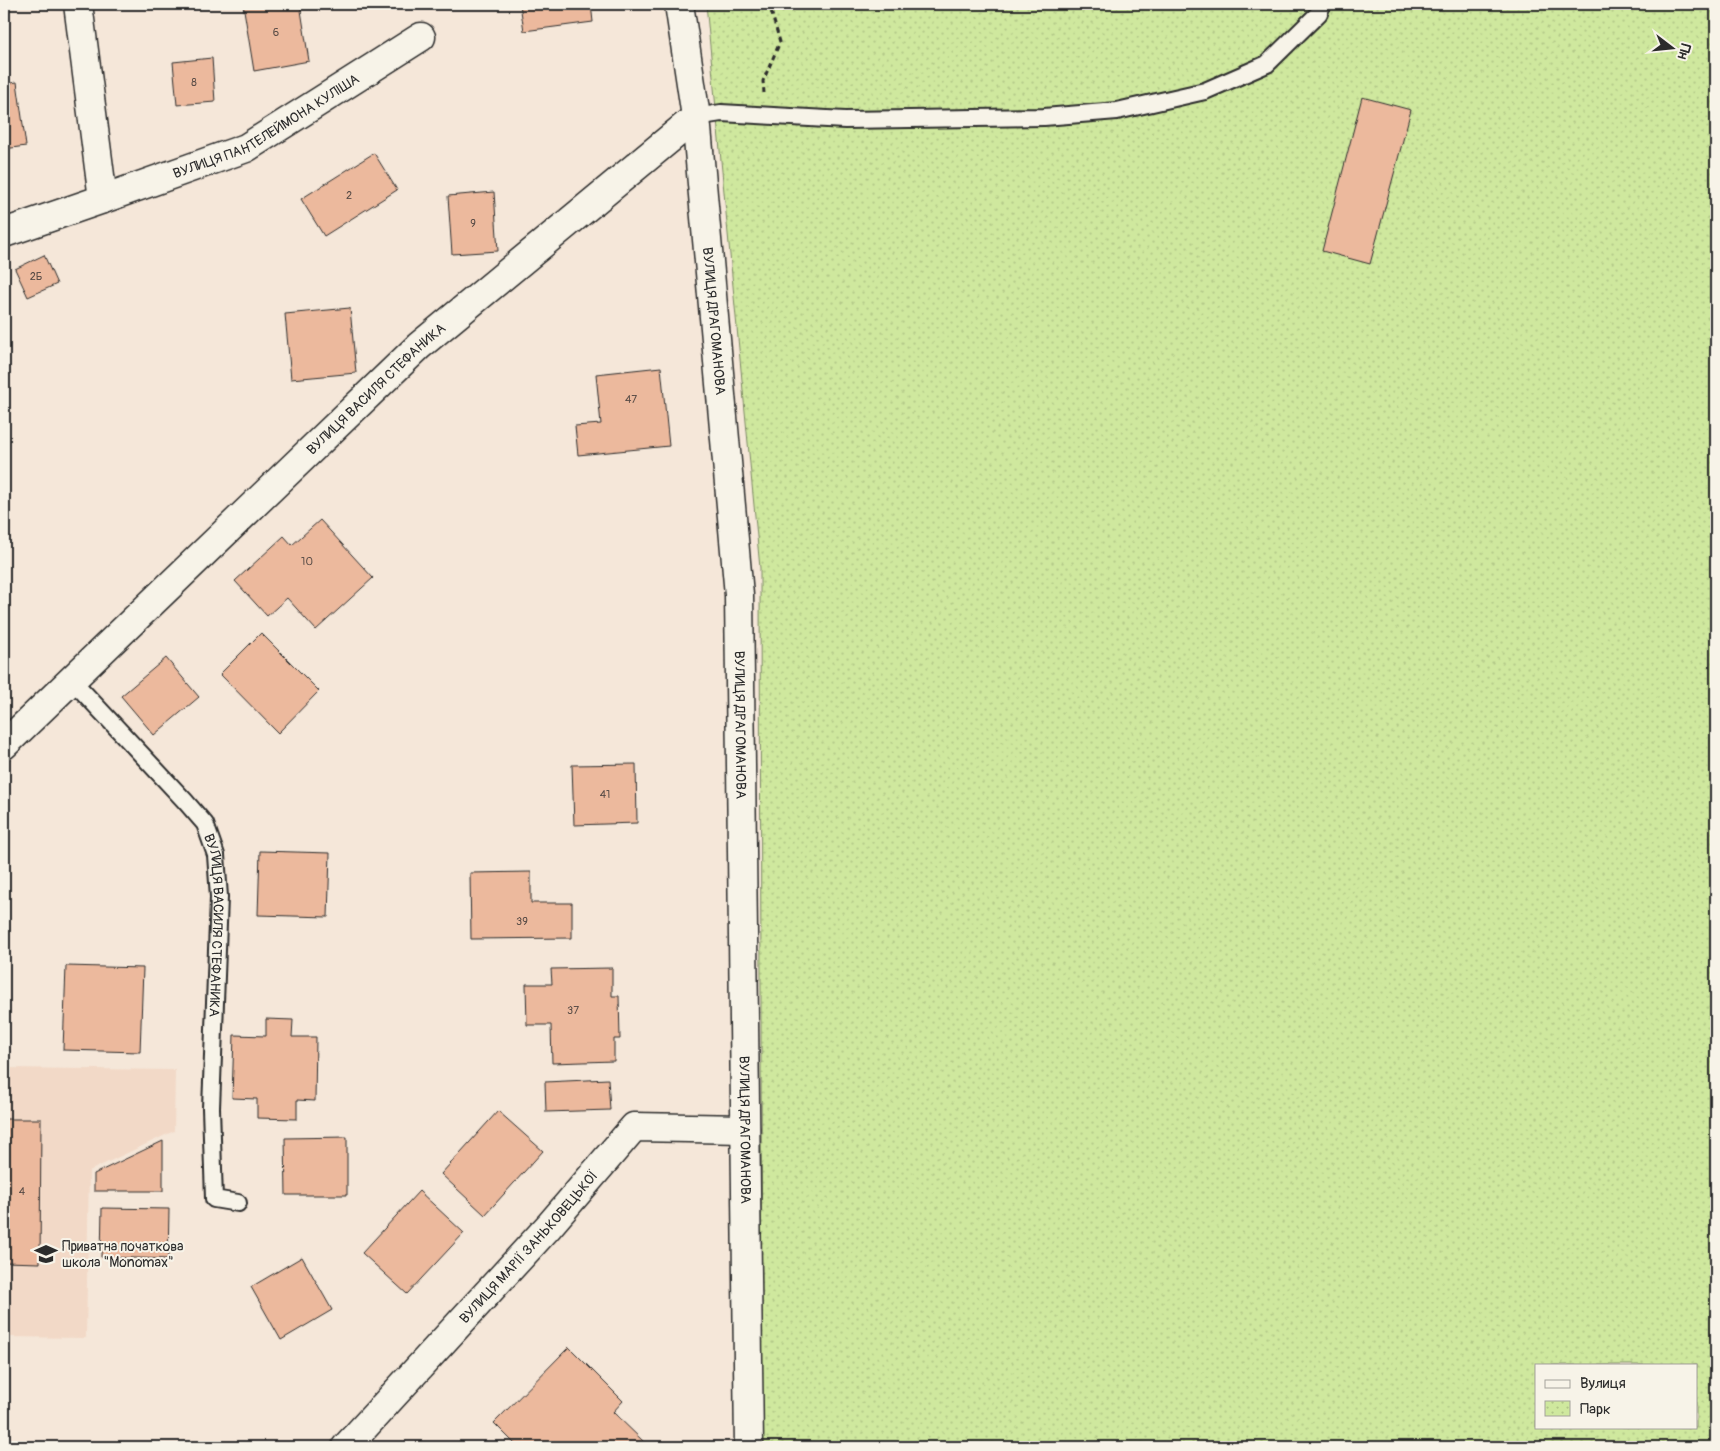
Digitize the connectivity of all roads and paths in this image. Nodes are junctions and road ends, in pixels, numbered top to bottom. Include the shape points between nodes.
1 (78, 4) edge
2 (679, 4) edge
3 (769, 4) edge
4 (1322, 4) edge
5 (421, 37) dead end
6 (696, 117) junction
7 (766, 117) junction
8 (103, 199) junction
9 (4, 233) edge
10 (72, 680) junction
11 (4, 745) edge
12 (745, 1129) junction
13 (238, 1203) dead end
14 (346, 1447) edge
15 (749, 1447) edge

1 - 8 street
2 - 6 street, ВУЛИЦЯ ДРАГОМАНОВА
3 - 7 path via 780,42 763,81
4 - 7 lane via 1319,13 1267,64 1205,90 1117,111 1044,117 844,120
5 - 8 street, ВУЛИЦЯ ПАНТЕЛЕЙМОНА КУЛІША via 246,148
6 - 7 lane via 721,113
6 - 10 street, ВУЛИЦЯ ВАСИЛЯ СТЕФАНИКА via 419,346
6 - 12 street, ВУЛИЦЯ ДРАГОМАНОВА via 739,595
8 - 9 street, ВУЛИЦЯ ПАНТЕЛЕЙМОНА КУЛІША
10 - 11 street, ВУЛИЦЯ ВАСИЛЯ СТЕФАНИКА
10 - 13 lane, ВУЛИЦЯ ВАСИЛЯ СТЕФАНИКА via 205,824 216,855 219,897 211,1108 214,1199
12 - 14 street, ВУЛИЦЯ МАРІЇ ЗАНЬКОВЕЦЬКОЇ via 634,1127 549,1226
12 - 15 street, ВУЛИЦЯ ДРАГОМАНОВА

